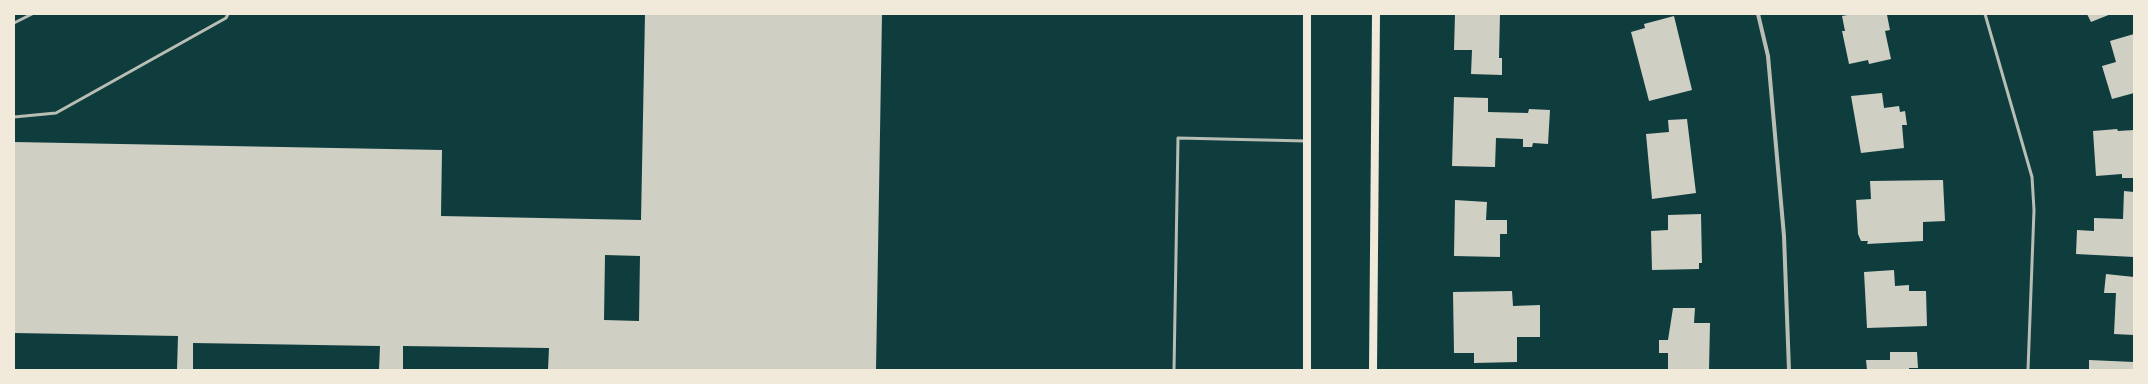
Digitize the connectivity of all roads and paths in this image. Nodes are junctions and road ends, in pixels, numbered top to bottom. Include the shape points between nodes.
1 (32, 14) edge
2 (228, 14) edge
3 (1307, 14) edge
4 (1376, 14) edge
5 (1758, 14) edge
6 (1985, 14) edge
7 (14, 23) edge
8 (14, 117) edge
9 (1306, 141) junction
10 (1174, 370) edge
11 (1306, 370) edge
12 (1373, 370) edge
13 (1789, 370) edge
14 (2028, 370) edge

1 - 7 lane
2 - 8 lane via 226,18 56,113
3 - 9 main road
4 - 12 main road
5 - 13 street via 1768,56 1784,236
6 - 14 lane via 2032,177 2034,210
9 - 10 lane via 1178,138
9 - 11 main road

